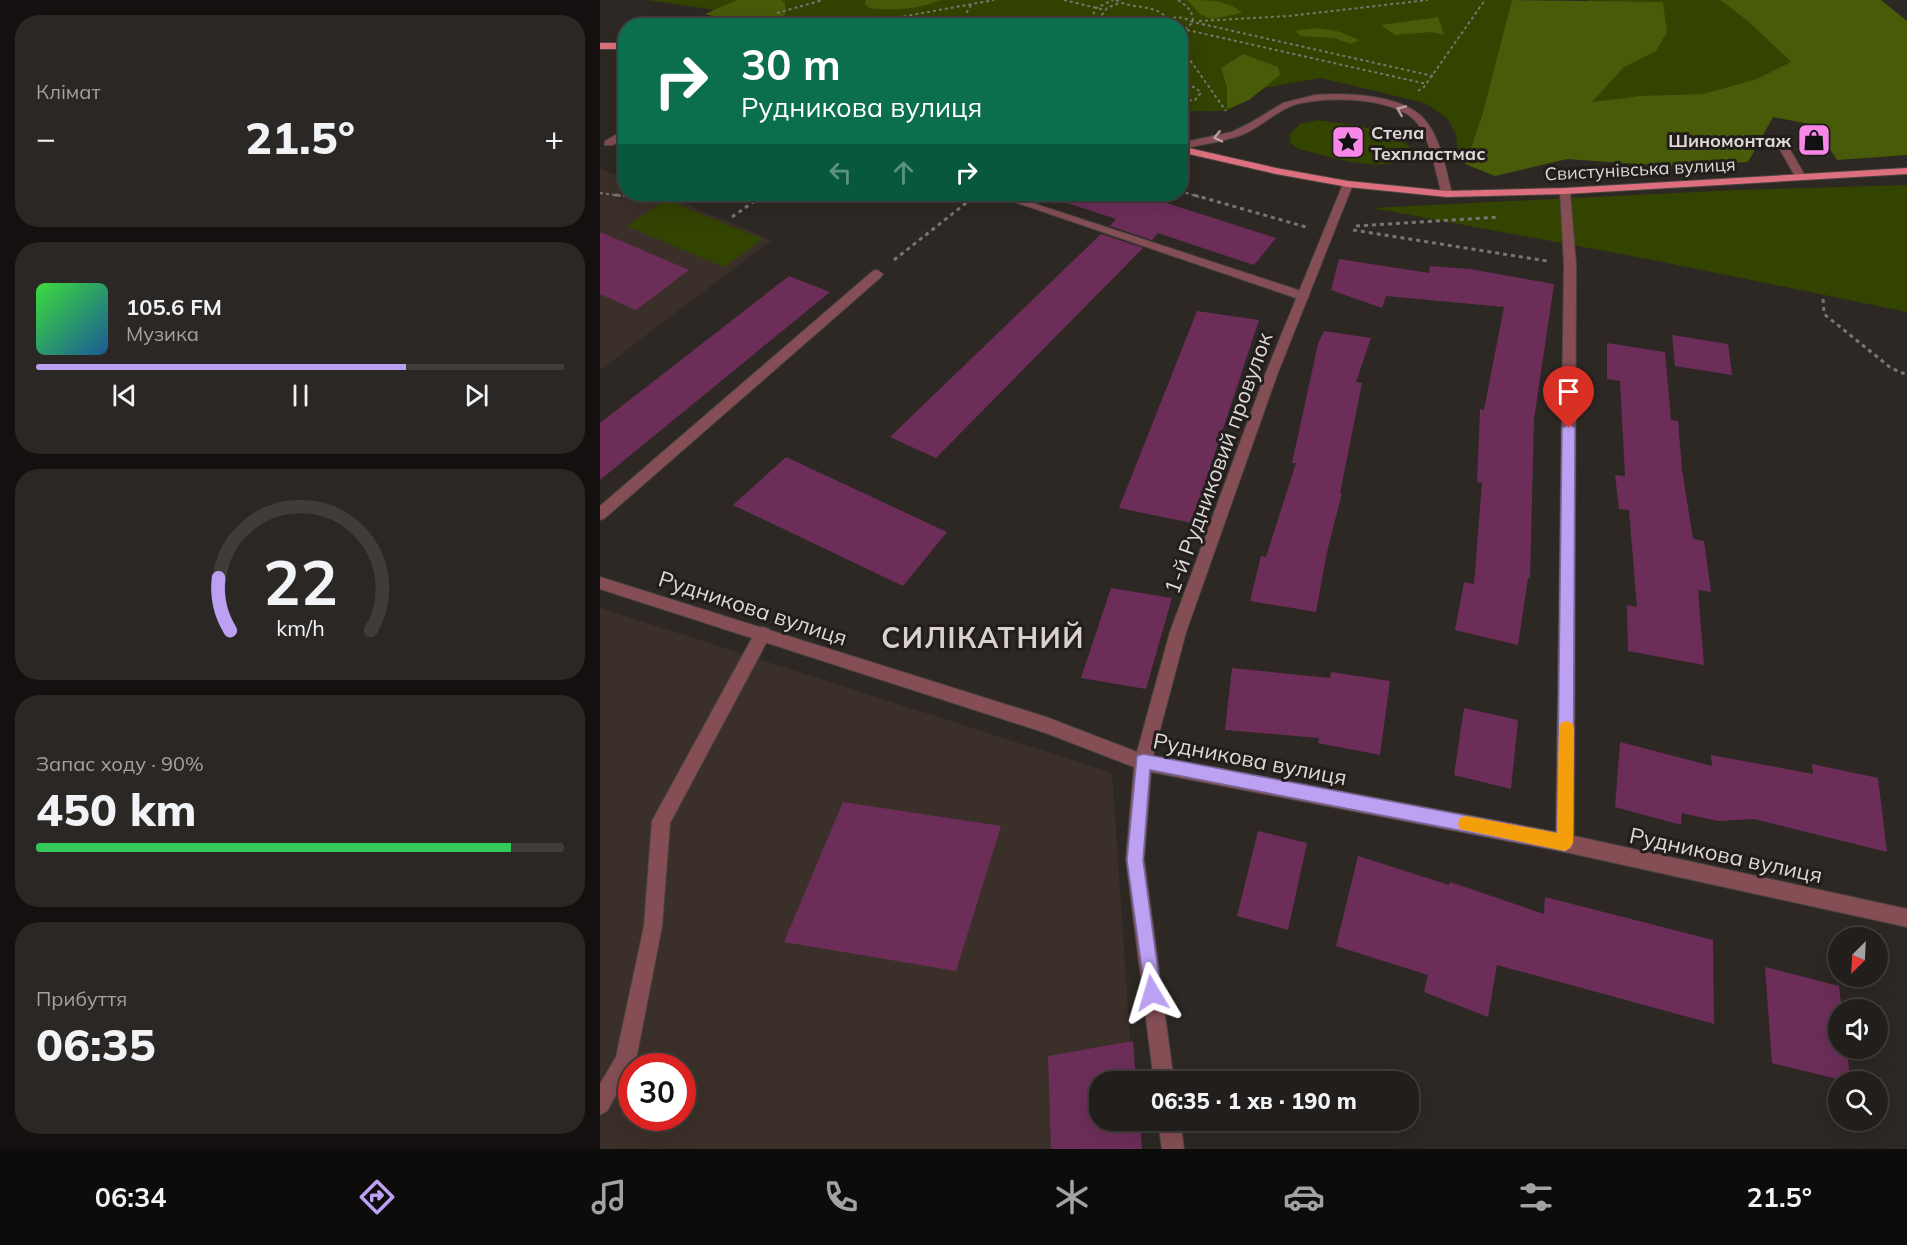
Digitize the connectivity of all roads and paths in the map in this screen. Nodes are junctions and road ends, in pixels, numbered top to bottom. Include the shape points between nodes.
1 (823, 0) edge
2 (994, 0) edge
3 (1064, 0) edge
4 (1114, 0) edge
5 (1178, 0) edge
6 (1428, 0) edge
7 (1485, 0) edge
8 (1120, 3) junction
9 (971, 4) junction
10 (1096, 8) junction
11 (1105, 10) junction
12 (777, 13) dead end
13 (894, 18) edge
14 (967, 18) edge
15 (1094, 18) edge
16 (1103, 18) edge
17 (1167, 18) joint
18 (1183, 18) edge
19 (1188, 20) edge
20 (1193, 22) junction
21 (1188, 29) edge
22 (1188, 30) edge
23 (600, 46) edge
24 (618, 46) edge
25 (1188, 57) edge
26 (1433, 76) junction
27 (1426, 84) junction
28 (1188, 85) edge
29 (1210, 88) junction
30 (1200, 90) junction
31 (1188, 100) edge
32 (1400, 108) junction
33 (1226, 111) dead end
34 (618, 137) edge
35 (1779, 139) dead end
36 (609, 143) dead end
37 (1188, 145) edge
38 (1188, 149) edge
39 (1907, 171) edge
40 (1800, 176) junction
41 (1348, 184) junction
42 (1565, 191) junction
43 (600, 193) edge
44 (1188, 193) edge
45 (1447, 194) junction
46 (618, 195) edge
47 (755, 201) edge
48 (969, 201) edge
49 (1017, 201) edge
50 (732, 217) dead end
51 (1504, 217) dead end
52 (1331, 227) junction
53 (1570, 265) junction
54 (877, 274) joint
55 (1303, 296) junction
56 (1824, 299) dead end
57 (1907, 375) edge
58 (600, 514) edge
59 (600, 583) edge
60 (762, 634) junction
61 (1143, 762) junction
62 (1565, 843) junction
63 (1907, 918) edge
64 (1163, 1071) edge
65 (600, 1104) edge
66 (1171, 1131) edge
67 (1173, 1149) edge

1 - 12 path
2 - 9 path
3 - 10 path
4 - 8 path
4 - 10 path
5 - 20 path via 1194,13
6 - 20 path
7 - 26 path
8 - 11 path
8 - 17 path via 1154,7
9 - 13 path
9 - 14 path
10 - 11 path
10 - 15 path
11 - 16 path
17 - 18 path
19 - 20 path
20 - 21 path
20 - 26 path
22 - 27 path
23 - 24 main road
25 - 29 path
26 - 27 path
27 - 32 path
28 - 30 path
29 - 30 path
29 - 33 path
30 - 31 path via 1201,96
32 -> 37 street via 1366,98 1305,98 1244,131
45 -> 32 street via 1430,139 1418,118
34 - 36 street
35 - 40 street
38 - 41 main road, Свистунівська вулиця
39 - 40 main road, Свистунівська вулиця
40 - 42 main road, Свистунівська вулиця
41 - 45 main road, Свистунівська вулиця
41 - 52 street, 1-й Рудниковий провулок
42 - 45 main road, Свистунівська вулиця
42 - 53 street
43 - 46 path
44 - 52 path via 1300,227
47 - 50 path
48 - 54 path
49 - 55 street
51 - 52 path
52 - 53 path
52 - 55 street, 1-й Рудниковий провулок
53 - 62 street
54 - 58 street
55 - 61 street, 1-й Рудниковий провулок via 1178,632
56 - 57 path via 1824,314 1891,368
59 - 60 street, Рудникова вулиця
60 - 61 street, Рудникова вулиця via 1046,724
60 - 65 street via 661,821 653,926 626,1060
61 - 62 street, Рудникова вулиця
61 - 64 street, 1-й Рудниковий провулок via 1135,860
62 - 63 street, Рудникова вулиця
66 - 67 street

